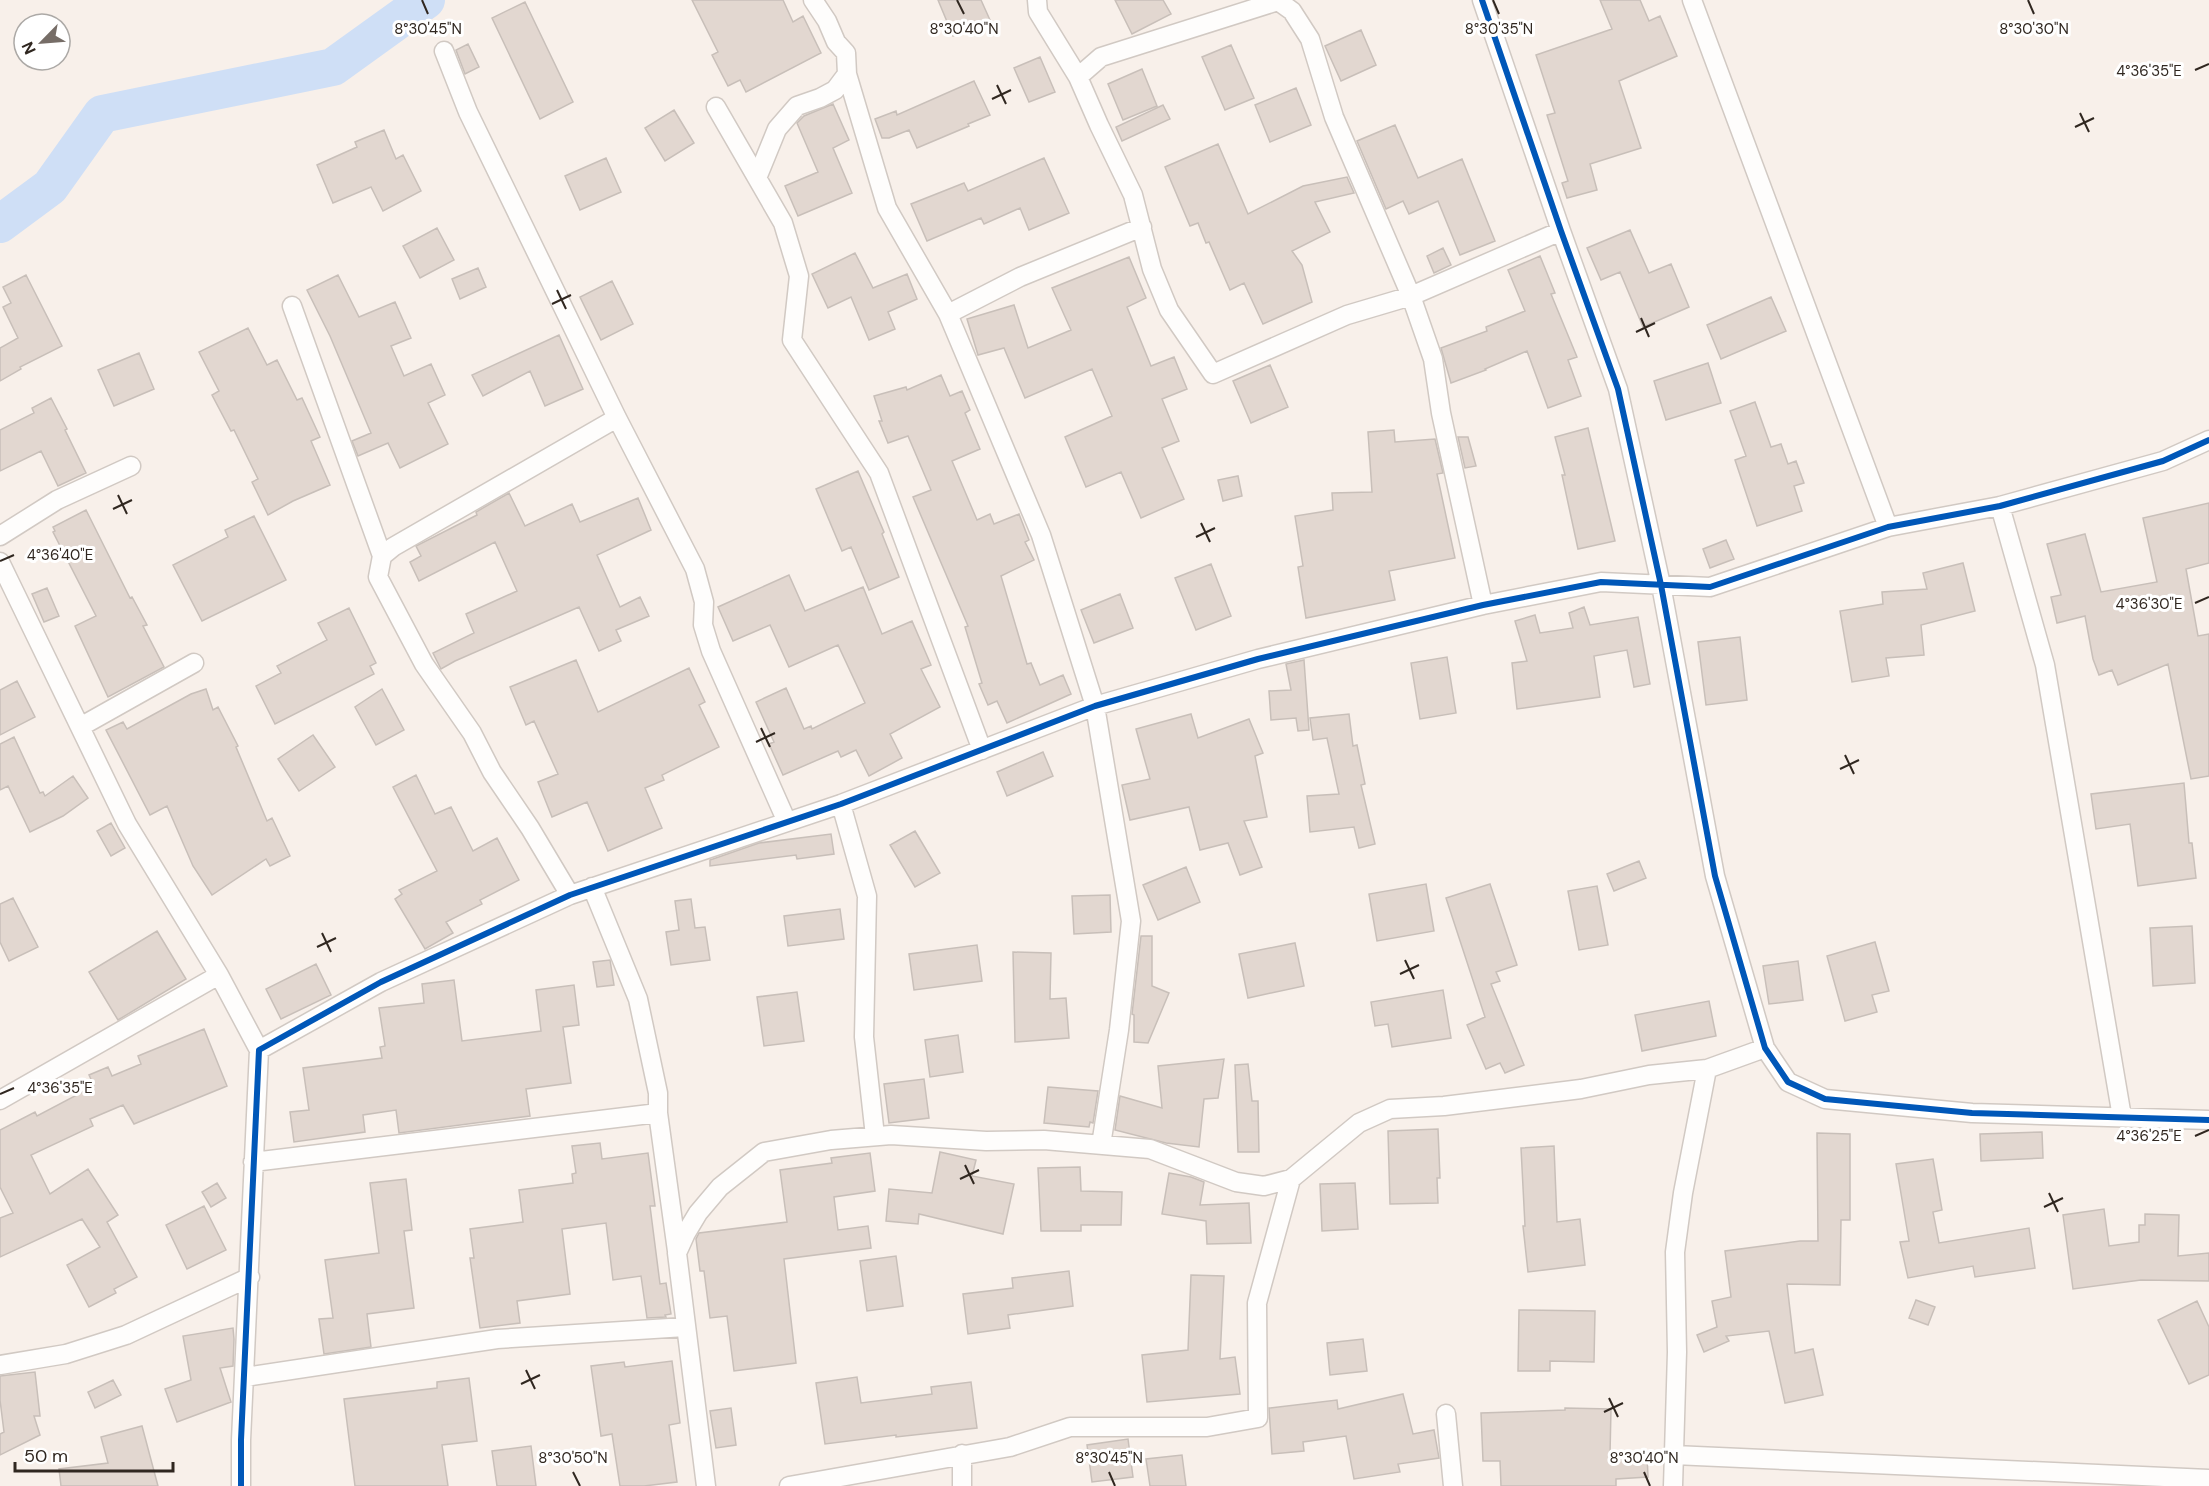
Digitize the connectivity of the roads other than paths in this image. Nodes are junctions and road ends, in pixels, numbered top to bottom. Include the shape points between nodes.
1 (813, 0) edge
2 (1037, 0) edge
3 (1482, 0) edge
4 (1692, 0) edge
5 (444, 51) dead end
6 (847, 74) junction
7 (1078, 77) junction
8 (716, 107) dead end
9 (757, 178) junction
10 (1142, 227) junction
11 (1561, 231) junction
12 (1411, 296) junction
13 (292, 306) dead end
14 (948, 314) junction
15 (617, 418) junction
16 (2209, 440) edge
17 (131, 466) dead end
18 (2000, 506) junction
19 (1888, 527) junction
20 (0, 536) edge
21 (382, 556) junction
22 (0, 562) edge
23 (1661, 585) junction
24 (1482, 605) junction
25 (194, 663) dead end
26 (1095, 706) junction
27 (80, 726) junction
28 (982, 750) junction
29 (841, 804) junction
30 (787, 822) junction
31 (592, 887) junction
32 (570, 896) junction
33 (219, 975) junction
34 (1765, 1048) junction
35 (259, 1050) junction
36 (1707, 1069) junction
37 (0, 1100) edge
38 (658, 1113) junction
39 (2122, 1117) junction
40 (2209, 1120) edge
41 (875, 1136) junction
42 (1101, 1145) junction
43 (253, 1162) junction
44 (1291, 1179) junction
45 (677, 1253) junction
46 (250, 1277) junction
47 (685, 1327) junction
48 (0, 1365) edge
49 (245, 1377) junction
50 (1446, 1414) dead end
51 (962, 1454) junction
52 (1674, 1455) junction
53 (2209, 1479) edge
54 (241, 1486) edge
55 (706, 1486) edge
56 (789, 1486) edge
57 (962, 1486) edge
58 (1453, 1486) edge
59 (1673, 1486) edge

1 - 6 street via 846,53
2 - 7 street via 1038,12
3 - 11 street
4 - 19 street
5 - 15 street via 468,112
6 - 9 street via 835,90 797,106 777,129
6 - 14 street via 887,208
7 - 10 street via 1133,195
7 - 12 street via 1101,57 1278,1 1293,10 1310,39 1334,117
8 - 9 street
9 - 28 street via 783,223 799,276 792,340 879,473
10 - 12 street via 1152,269 1170,310 1213,374 1347,315
10 - 14 street via 1020,277
11 - 12 street
11 - 23 street via 1618,389
12 - 24 street via 1433,359
13 - 21 street
14 - 26 street via 1041,535
15 - 21 street
15 - 30 street via 695,569 711,651
16 - 18 street via 2163,461
17 - 20 street via 57,500
18 - 19 street
18 - 39 street via 2045,665
19 - 23 street via 1710,587
21 - 32 street via 378,577 424,664 472,733
22 - 27 street
23 - 24 street via 1601,582
23 - 34 street via 1715,876
24 - 26 street via 1257,659
25 - 27 street
26 - 28 street
26 - 42 street via 1131,921
27 - 33 street via 127,824
28 - 29 street
29 - 30 street
29 - 41 street via 867,896 864,1037
30 - 31 street
31 - 32 street
31 - 38 street via 638,999 658,1093
32 - 35 street via 381,982
33 - 35 street
33 - 37 street
34 - 36 street
34 - 39 street via 1788,1082 1826,1099 1972,1113
35 - 43 street
36 - 44 street via 1444,1106 1390,1108 1359,1123
36 - 52 street via 1675,1252
38 - 43 street
38 - 45 street
39 - 40 street
41 - 42 street
41 - 45 street via 764,1152 720,1187 698,1213
42 - 44 street via 1150,1149 1236,1182 1264,1186
43 - 46 street
44 - 51 street via 1257,1303 1258,1418 1207,1427 1070,1426 1010,1447
45 - 47 street
46 - 48 street via 126,1335 66,1354
46 - 49 street
47 - 49 street via 497,1339
47 - 55 street
49 - 54 street
50 - 58 street
51 - 56 street
51 - 57 street
52 - 53 street
52 - 59 street

